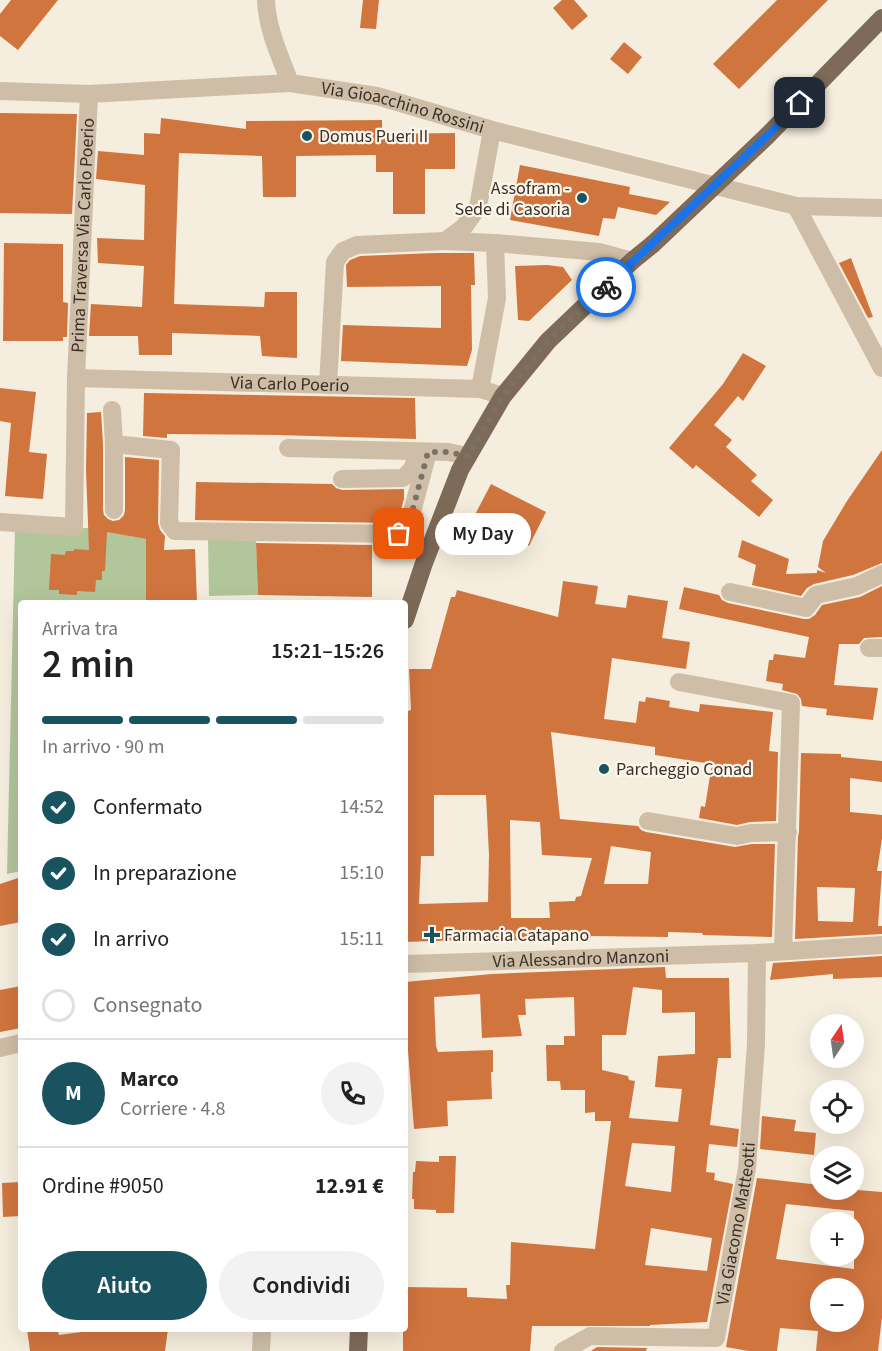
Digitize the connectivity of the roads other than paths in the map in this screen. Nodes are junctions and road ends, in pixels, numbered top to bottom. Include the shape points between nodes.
1 (266, 0) edge
2 (882, 18) edge
3 (290, 83) junction
4 (0, 91) edge
5 (89, 94) junction
6 (492, 130) junction
7 (796, 206) junction
8 (882, 208) edge
9 (446, 241) junction
10 (495, 243) junction
11 (633, 261) junction
12 (882, 368) edge
13 (76, 378) junction
14 (328, 385) junction
15 (480, 390) junction
16 (503, 396) junction
17 (112, 410) dead end
18 (114, 444) junction
19 (288, 448) dead end
20 (423, 452) junction
21 (468, 456) junction
22 (342, 479) dead end
23 (114, 510) dead end
24 (0, 522) edge
25 (882, 574) edge
26 (730, 592) dead end
27 (408, 611) edge
28 (679, 682) dead end
29 (648, 822) dead end
30 (788, 832) junction
31 (882, 945) edge
32 (783, 951) junction
33 (757, 953) junction
34 (408, 964) edge
35 (18, 1045) edge
36 (0, 1048) edge
37 (262, 1332) edge
38 (359, 1332) edge
39 (261, 1351) edge
40 (358, 1351) edge
41 (563, 1351) edge

1 - 3 street via 266,12
2 - 11 main road, bridge via 767,136
3 - 5 street, Via Gioacchino Rossini
3 - 6 street, Via Gioacchino Rossini via 377,96
4 - 5 street, Via Gioacchino Rossini
5 - 13 street, Prima Traversa Via Carlo Poerio
6 - 7 street, Via Gioacchino Rossini
6 - 9 street via 478,207 464,227
7 - 8 street, Via Gioacchino Rossini
7 - 12 street
9 - 10 street
9 - 14 street via 357,244 343,251 334,262
10 - 11 street via 599,252
10 - 15 street via 497,298
11 - 16 main road via 548,341
13 - 14 street, Via Carlo Poerio
13 - 24 street, Prima Traversa Via Carlo Poerio via 74,527
14 - 15 street, Via Carlo Poerio
15 - 16 street, Via Carlo Poerio
16 - 21 main road
17 - 18 street
18 - 20 street via 171,450 169,523 175,531 399,534 407,531
18 - 23 street
19 - 20 street
20 - 21 street
20 - 22 street via 403,478
21 - 27 main road
25 - 26 street via 857,586 816,595 806,608
28 - 30 street via 791,703
29 - 30 street via 737,836
30 - 32 street
31 - 32 street, Via Alessandro Manzoni
32 - 33 street, Via Alessandro Manzoni
33 - 34 street, Via Alessandro Manzoni
33 - 41 street, Via Giacomo Matteotti via 756,1044 747,1168 716,1338 590,1336
35 - 36 street
37 - 39 street
38 - 40 main road

